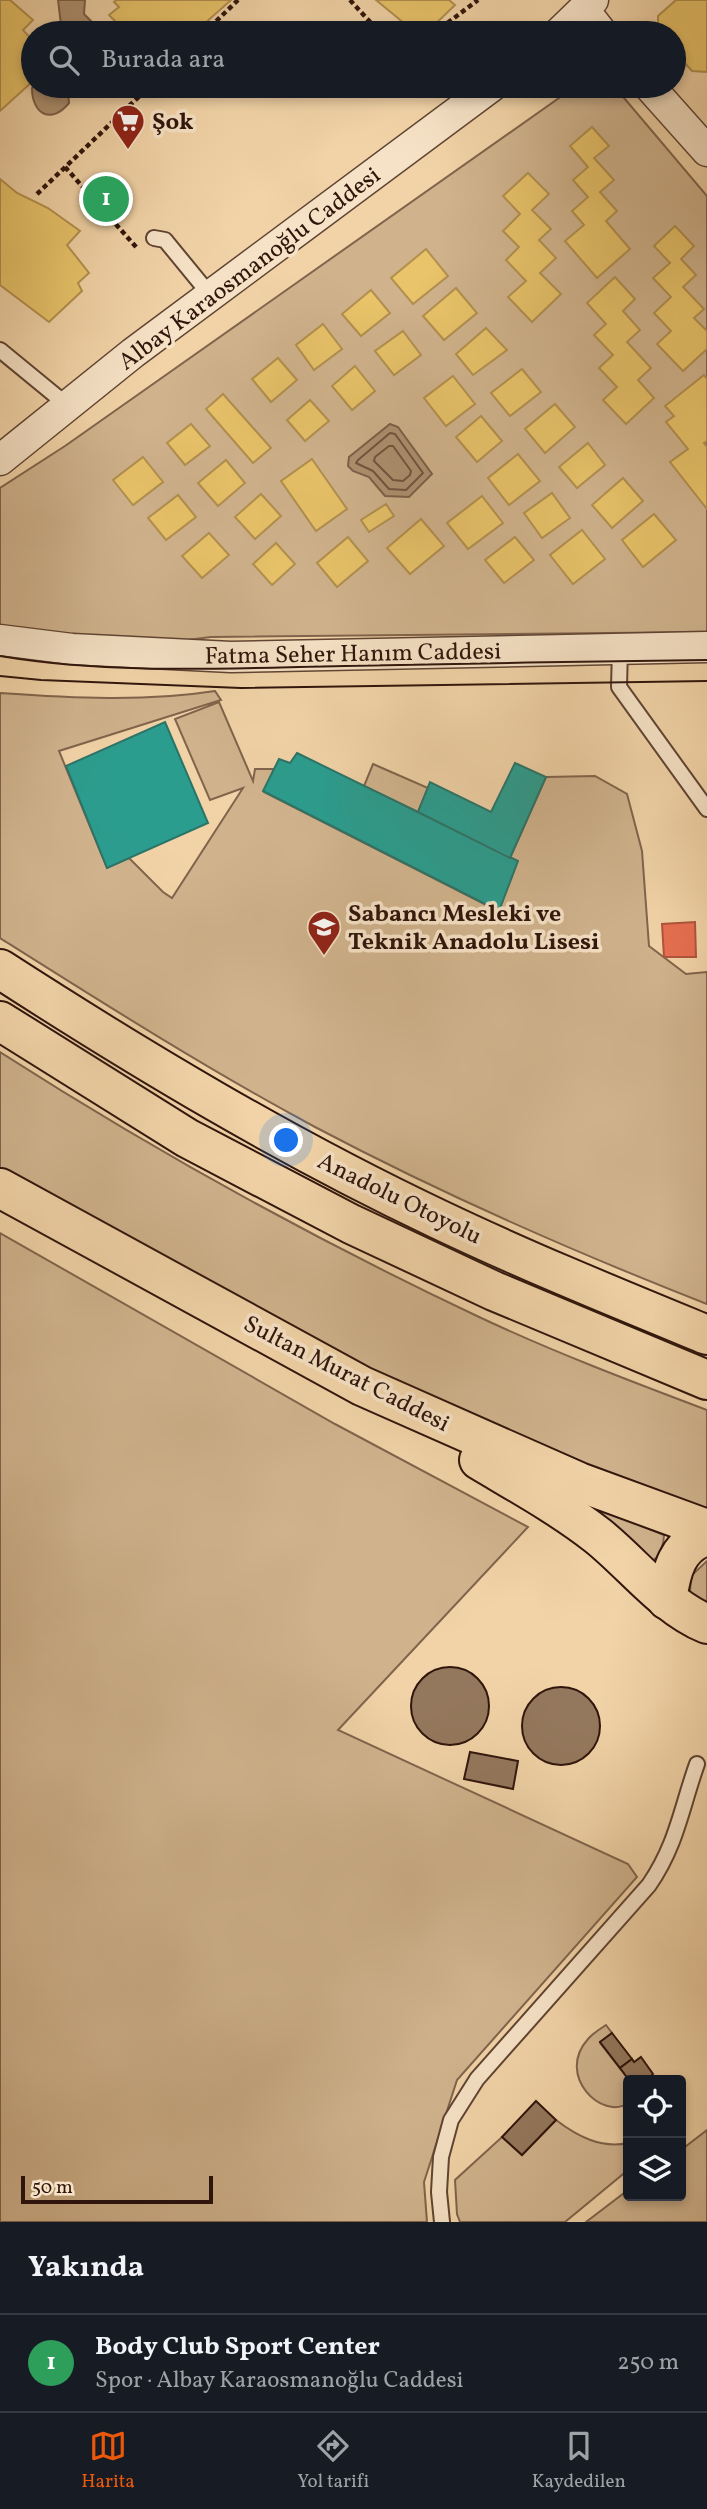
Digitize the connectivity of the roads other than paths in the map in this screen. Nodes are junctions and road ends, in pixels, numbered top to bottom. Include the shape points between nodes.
1 (476, 98) edge
2 (660, 98) edge
3 (707, 151) edge
4 (208, 298) junction
5 (0, 349) edge
6 (68, 405) junction
7 (3, 457) edge
8 (0, 640) edge
9 (707, 647) edge
10 (620, 648) junction
11 (707, 809) edge
12 (0, 969) edge
13 (0, 1021) edge
14 (0, 1188) edge
15 (707, 1335) edge
16 (707, 1380) edge
17 (362, 1386) junction
18 (707, 1530) edge
19 (707, 1536) edge
20 (667, 1600) junction
21 (707, 1624) edge
22 (697, 1764) dead end
23 (442, 2222) edge

1 - 4 street, Albay Karaosmanoğlu Caddesi
2 - 3 street
4 - 4 lane via 187,267 159,239
4 - 6 street, Albay Karaosmanoğlu Caddesi
5 - 6 lane
6 - 7 street, Albay Karaosmanoğlu Caddesi
8 - 10 street, Fatma Seher Hanım Caddesi via 72,649 231,657
9 - 10 street, Fatma Seher Hanım Caddesi
10 - 11 lane via 620,687
12 - 15 main road, Anadolu Otoyolu via 175,1079 305,1151 438,1219
13 - 16 main road, Anadolu Otoyolu via 187,1138 351,1224 494,1291
14 - 17 main road, Sultan Murat Caddesi
17 - 18 main road, Sultan Murat Caddesi via 579,1482
17 - 20 main road via 550,1502 598,1537
19 - 20 main road via 684,1549
20 - 21 main road
22 - 23 lane via 677,1834 649,1885 477,2079 451,2120 441,2157

